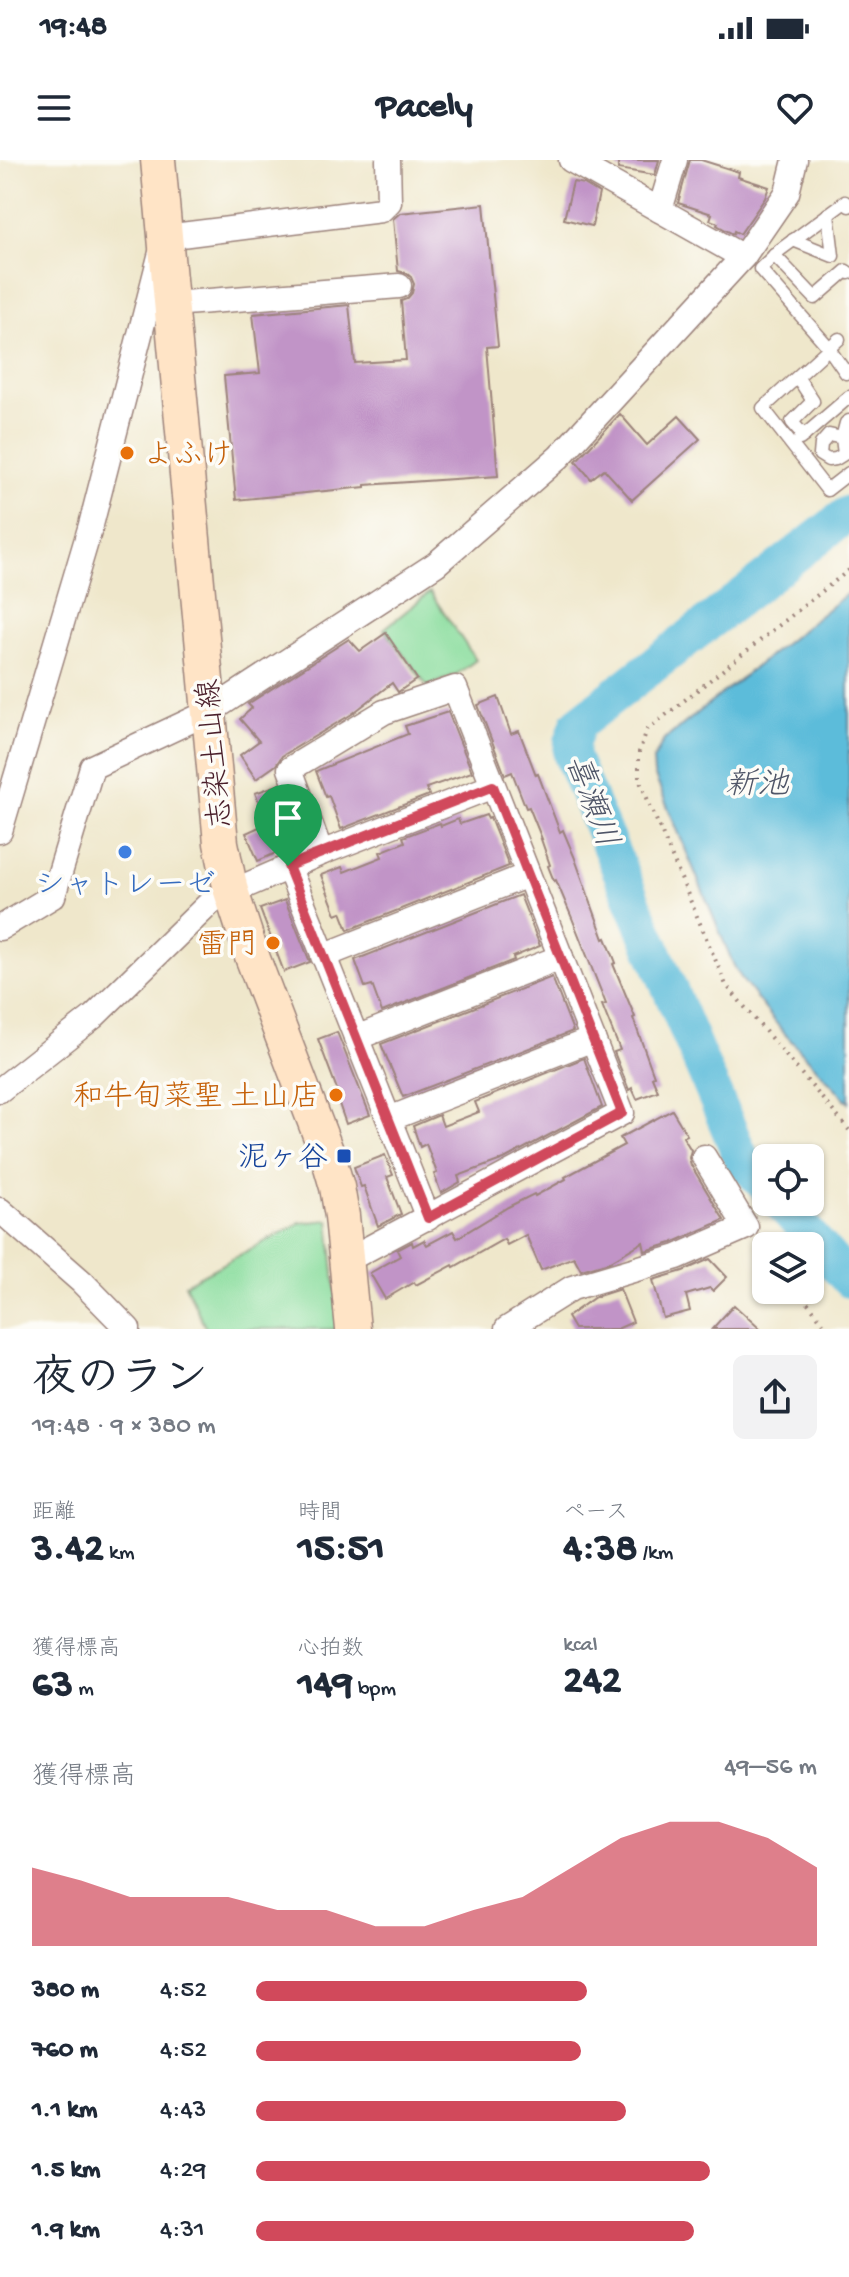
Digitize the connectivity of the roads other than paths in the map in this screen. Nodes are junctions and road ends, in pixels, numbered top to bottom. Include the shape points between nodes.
1 (158, 160) edge
2 (388, 160) edge
3 (571, 160) edge
4 (675, 160) edge
5 (795, 160) edge
6 (849, 206) edge
7 (660, 210) junction
8 (828, 214) junction
9 (165, 237) junction
10 (793, 240) junction
11 (774, 255) junction
12 (743, 257) junction
13 (849, 273) edge
14 (399, 286) dead end
15 (172, 304) junction
16 (849, 329) edge
17 (834, 345) junction
18 (848, 374) edge
19 (798, 378) junction
20 (849, 397) edge
21 (849, 421) edge
22 (804, 436) junction
23 (845, 441) edge
24 (793, 446) junction
25 (808, 465) junction
26 (849, 473) edge
27 (209, 712) junction
28 (493, 786) junction
29 (0, 831) edge
30 (321, 853) junction
31 (288, 866) junction
32 (528, 875) junction
33 (231, 891) junction
34 (0, 928) edge
35 (323, 956) junction
36 (561, 957) junction
37 (356, 1038) junction
38 (593, 1039) junction
39 (0, 1090) edge
40 (389, 1119) junction
41 (704, 1157) dead end
42 (0, 1210) edge
43 (428, 1218) junction
44 (347, 1260) junction
45 (128, 1329) edge
46 (353, 1329) edge
47 (507, 1329) edge

1 - 9 main road, 志染土山線
2 - 9 street via 389,202 381,210
3 - 7 street
4 - 7 street
5 - 12 street via 787,193
6 - 8 lane via 845,202
7 - 12 street
8 - 10 lane
8 - 10 lane via 833,256
9 - 15 main road, 志染土山線
9 - 29 street via 91,525
10 - 11 lane
11 - 13 lane via 815,298
11 - 17 lane via 760,269
12 - 27 street via 559,457 436,564
14 - 15 street
15 - 27 main road, 志染土山線
16 - 17 lane
17 - 18 lane
17 - 19 lane
19 - 22 lane via 813,401 792,422
19 - 24 lane via 763,408
20 - 22 lane
21 - 23 lane
22 - 24 lane
23 - 25 lane via 844,454 828,460 820,455
24 - 25 lane
25 - 26 lane via 827,490
27 - 33 main road, 志染土山線 via 221,843
27 - 34 street via 92,767 53,896
28 - 30 street
28 - 30 street via 455,688 384,712 290,769
28 - 32 street
30 - 31 street
31 - 33 street
31 - 35 street
32 - 35 street
32 - 36 street
33 - 39 street via 213,900 93,1017
33 - 44 main road, 志染土山線 via 328,1156
35 - 37 street
36 - 37 street
36 - 38 street
37 - 40 street
38 - 40 street
38 - 43 street via 622,1113
40 - 43 street
41 - 47 street via 746,1227 677,1257 572,1288
42 - 45 street
43 - 44 street
44 - 46 main road, 志染土山線

